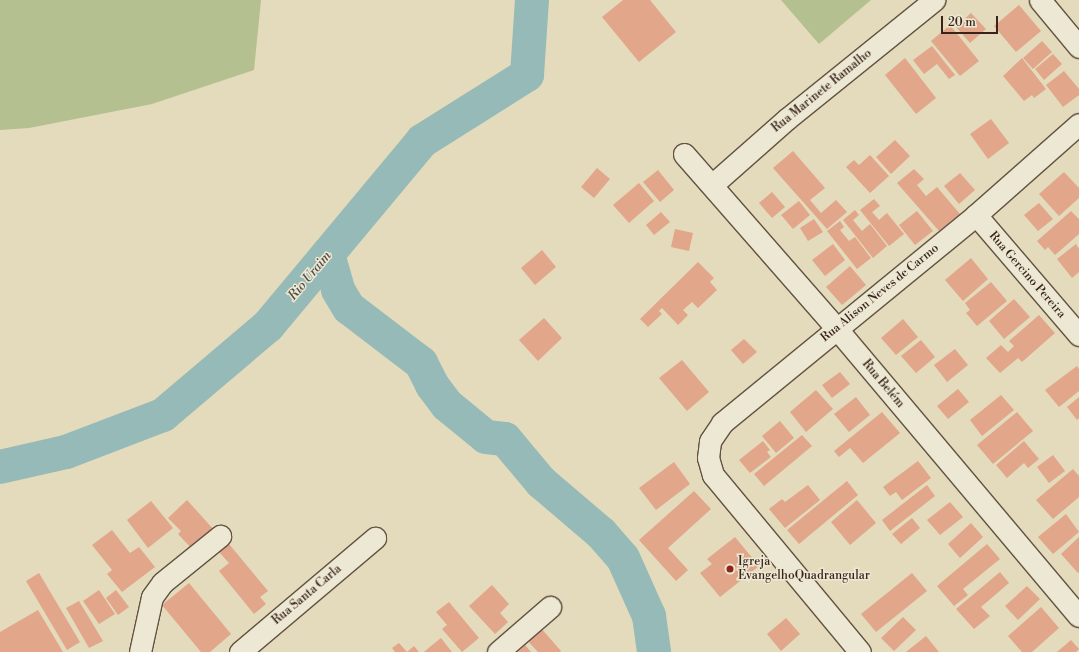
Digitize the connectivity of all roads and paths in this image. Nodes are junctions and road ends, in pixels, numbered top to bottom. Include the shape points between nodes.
1 (934, 0) edge
2 (1040, 0) edge
3 (1079, 47) edge
4 (1079, 124) edge
5 (684, 154) dead end
6 (712, 185) junction
7 (976, 215) junction
8 (837, 329) junction
9 (1079, 335) edge
10 (220, 536) dead end
11 (375, 538) dead end
12 (550, 607) dead end
13 (1079, 616) edge
14 (138, 651) edge
15 (240, 652) edge
16 (498, 652) edge
17 (860, 652) edge

1 - 6 street, Rua Marinete Ramalho via 788,118
2 - 3 street
4 - 7 street, Rua Alison Neves de Carmo
5 - 6 street, Rua Belém
6 - 8 street, Rua Belém
7 - 8 street, Rua Alison Neves de Carmo
7 - 9 street, Rua Gercino Pereira
8 - 13 street, Rua Belém
8 - 17 street, Rua Alison Neves de Carmo via 722,423 710,441 708,458 713,475
10 - 14 street via 162,583 152,597
11 - 15 street, Rua Santa Carla
12 - 16 street

